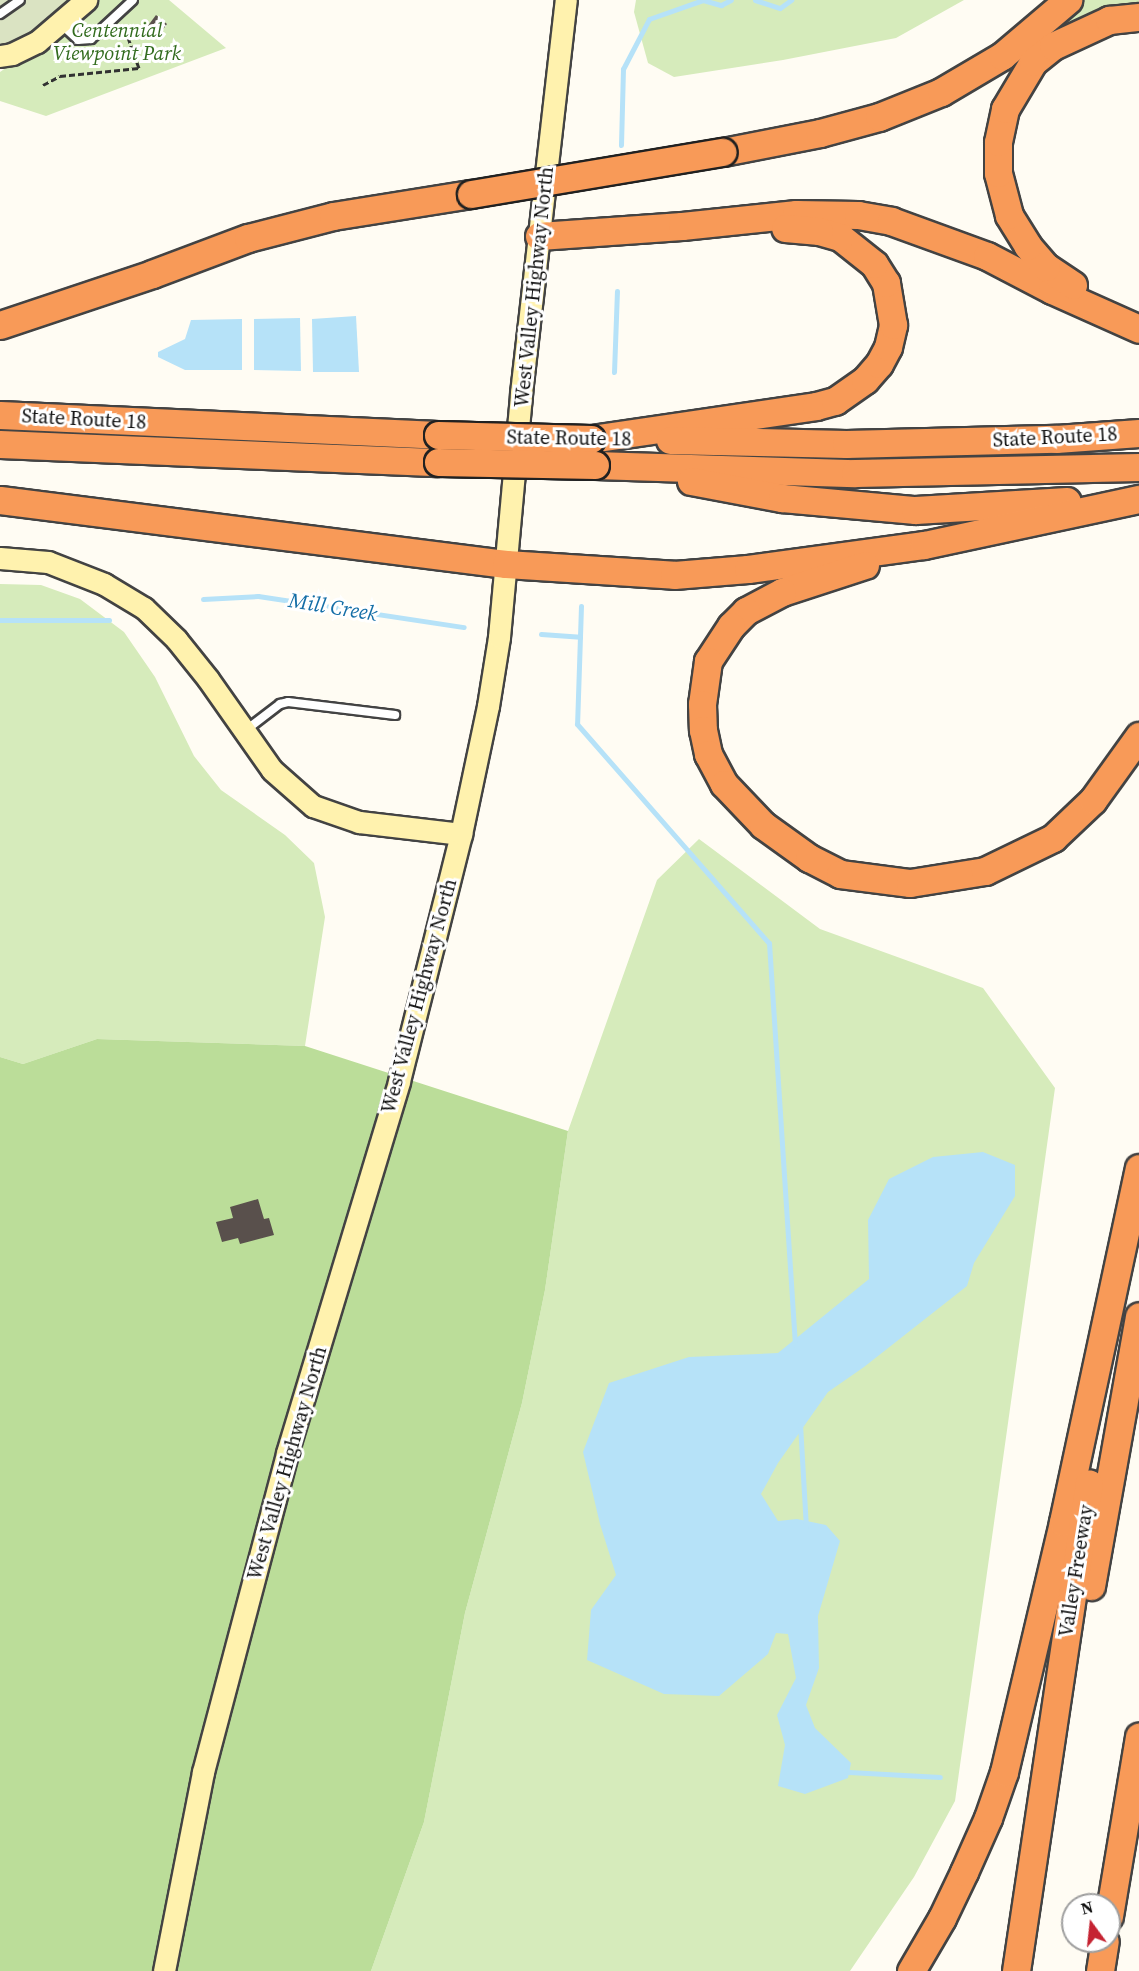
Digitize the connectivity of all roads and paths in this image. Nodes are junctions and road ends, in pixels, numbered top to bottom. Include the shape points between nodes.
1 (20, 0) edge
2 (86, 0) edge
3 (133, 0) edge
4 (566, 0) edge
5 (1068, 0) edge
6 (119, 13) junction
7 (0, 14) edge
8 (1139, 17) edge
9 (60, 23) junction
10 (0, 56) edge
11 (43, 85) dead end
12 (681, 226) junction
13 (539, 236) junction
14 (0, 325) edge
15 (1139, 328) edge
16 (0, 415) edge
17 (1139, 433) edge
18 (0, 444) edge
19 (593, 452) junction
20 (640, 467) junction
21 (1139, 467) edge
22 (1139, 498) edge
23 (0, 500) edge
24 (924, 545) junction
25 (0, 558) edge
26 (506, 564) junction
27 (395, 715) dead end
28 (245, 731) junction
29 (1139, 736) edge
30 (461, 834) junction
31 (1139, 1169) edge
32 (1139, 1316) edge
33 (1139, 1736) edge
34 (1045, 1785) junction
35 (1113, 1893) edge
36 (1103, 1953) edge
37 (164, 1971) edge
38 (911, 1971) edge
39 (1016, 1971) edge
40 (1100, 1971) edge

1 - 7 lane
2 - 9 main road
3 - 6 lane
4 - 13 main road, West Valley Highway North
5 - 14 highway, bridge via 1002,56 941,92 879,117 723,152 333,216 248,238
6 - 9 lane via 84,41
6 - 11 path via 139,68 60,76
8 - 15 highway via 1108,20 1083,30 1033,62 1005,109 998,142 998,173 1009,215 1046,267
9 - 10 main road via 37,42
12 - 13 highway
12 - 15 highway via 826,213 891,221 987,256
12 - 19 highway via 802,228 840,237 874,264 886,283 893,325 888,347 865,380 835,400
13 - 26 main road, West Valley Highway North
16 - 19 highway, State Route 18, bridge via 438,435
17 - 19 highway, State Route 18 via 1056,439
18 - 19 highway, State Route 18, bridge via 438,462
19 - 20 highway, State Route 18
20 - 21 highway, State Route 18 via 855,473
20 - 22 highway via 708,486 782,498 915,510
22 - 24 highway
23 - 26 highway
24 - 26 highway via 674,574
24 - 29 highway via 782,592 746,612 731,626 708,661 702,704 708,754 724,784 763,825 809,858 840,874 910,883 985,871 1053,838 1093,800
25 - 28 main road via 48,562 66,568 105,584 144,608 176,639
26 - 30 main road, West Valley Highway North via 500,637
27 - 28 lane via 288,702
28 - 30 main road via 272,770 313,806 359,822
30 - 37 main road, West Valley Highway North via 399,1081 288,1453 203,1772
31 - 34 highway, Valley Freeway via 1072,1586
31 - 38 highway via 1004,1772 960,1881
32 - 34 highway via 1064,1739
33 - 35 highway
34 - 39 highway, Valley Freeway
36 - 40 highway

